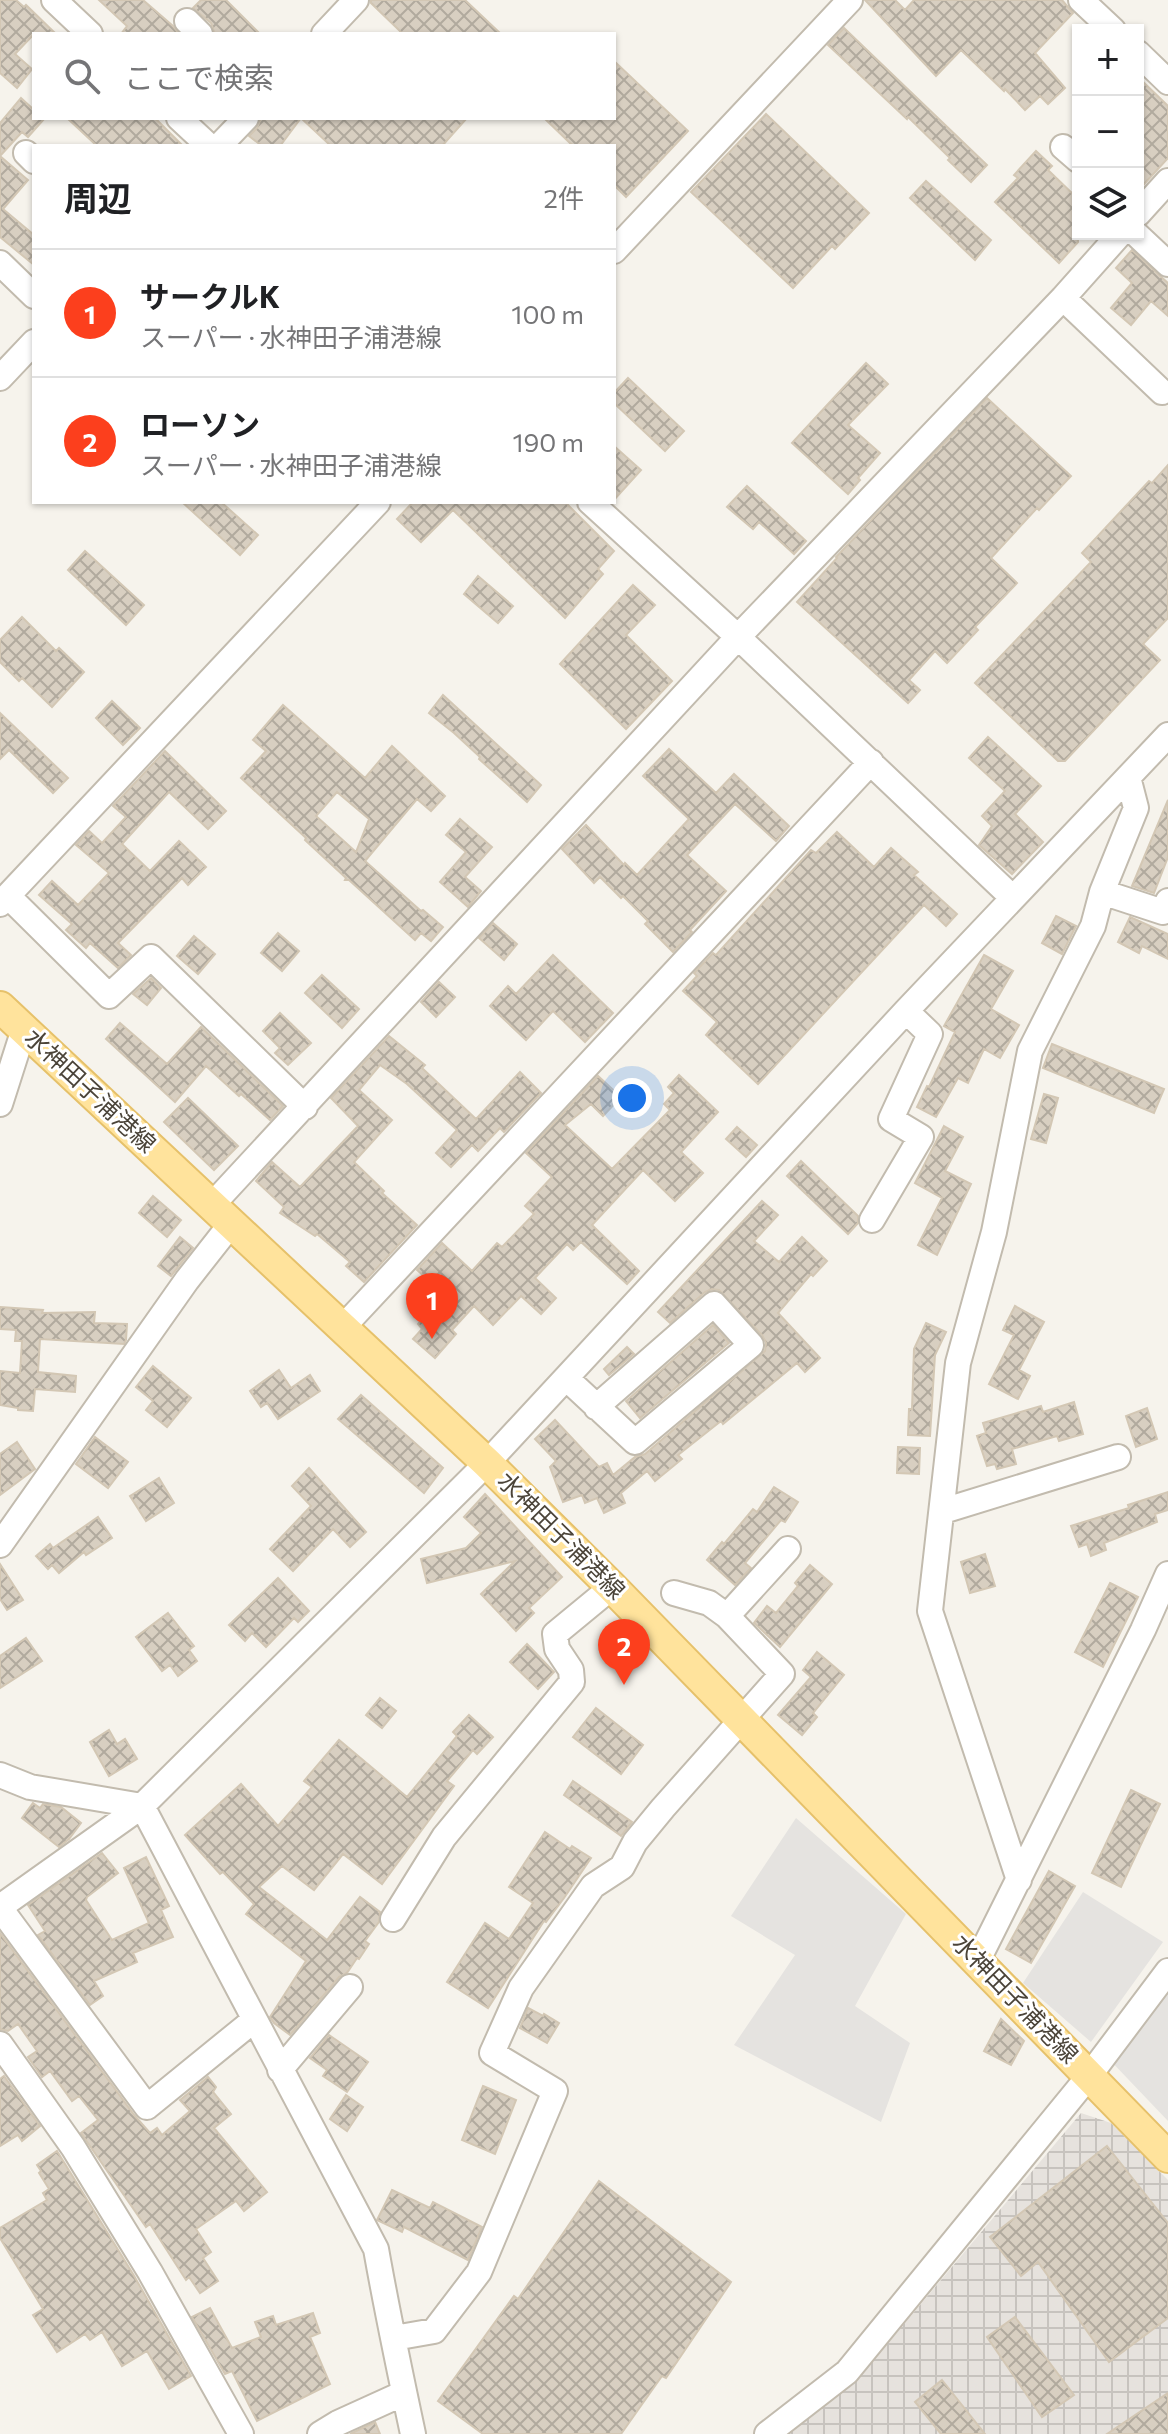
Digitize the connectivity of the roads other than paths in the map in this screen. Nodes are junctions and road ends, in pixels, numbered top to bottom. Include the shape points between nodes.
1 (54, 0) edge
2 (850, 0) edge
3 (1081, 0) edge
4 (341, 5) edge
5 (1107, 24) edge
6 (88, 32) edge
7 (325, 32) edge
8 (1144, 59) edge
9 (1168, 82) edge
10 (181, 120) edge
11 (244, 120) edge
12 (207, 144) edge
13 (221, 144) edge
14 (1168, 181) edge
15 (1144, 207) edge
16 (1115, 240) edge
17 (1142, 240) edge
18 (616, 249) edge
19 (0, 263) edge
20 (1168, 264) edge
21 (32, 294) edge
22 (1063, 298) junction
23 (32, 344) edge
24 (0, 378) edge
25 (1162, 392) dead end
26 (376, 504) edge
27 (592, 504) edge
28 (738, 637) junction
29 (1167, 737) edge
30 (871, 762) junction
31 (1128, 777) junction
32 (1102, 892) junction
33 (1013, 898) junction
34 (4, 900) edge
35 (1168, 901) edge
36 (0, 1007) edge
37 (906, 1011) junction
38 (24, 1029) junction
39 (0, 1104) edge
40 (305, 1107) junction
41 (221, 1215) junction
42 (872, 1220) dead end
43 (343, 1327) junction
44 (566, 1378) junction
45 (596, 1407) junction
46 (1118, 1457) dead end
47 (487, 1463) junction
48 (943, 1511) junction
49 (0, 1545) edge
50 (788, 1549) dead end
51 (1168, 1574) edge
52 (612, 1587) junction
53 (674, 1593) dead end
54 (727, 1616) junction
55 (742, 1720) junction
56 (0, 1775) edge
57 (142, 1806) junction
58 (1019, 1880) junction
59 (0, 1908) edge
60 (393, 1919) dead end
61 (978, 1960) junction
62 (1168, 1971) edge
63 (350, 1987) dead end
64 (254, 2020) junction
65 (0, 2044) edge
66 (280, 2070) junction
67 (1089, 2076) junction
68 (1168, 2157) edge
69 (394, 2338) junction
70 (404, 2393) junction
71 (241, 2434) edge
72 (320, 2434) edge
73 (413, 2434) edge
74 (767, 2434) edge

1 - 6 street
2 - 18 street
3 - 5 street
4 - 7 street
8 - 9 street
10 - 12 street
11 - 13 street
14 - 15 street
16 - 22 street
17 - 20 street
19 - 21 street
22 - 25 street
22 - 28 street
23 - 24 street
26 - 34 street
27 - 28 street
28 - 30 street
28 - 40 street
29 - 31 street
30 - 33 street
30 - 43 street
31 - 32 street via 1136,808
31 - 33 street
32 - 35 street via 1163,912
32 - 48 street via 1093,926 1030,1051 994,1232 958,1363
33 - 37 street
34 - 40 street via 109,996 151,957
36 - 38 main road, 水神田子浦港線
37 - 42 street via 930,1034 891,1119 921,1137
37 - 44 street
38 - 39 street
38 - 41 main road, 水神田子浦港線
40 - 41 street
41 - 43 main road, 水神田子浦港線
41 - 49 street via 187,1280
43 - 47 main road, 水神田子浦港線
44 - 45 street
44 - 47 street
45 - 45 street via 714,1304 751,1345 635,1442
46 - 48 street
47 - 52 main road, 水神田子浦港線
47 - 57 street
48 - 58 street via 930,1611
50 - 54 street
51 - 58 street
52 - 55 main road, 水神田子浦港線
52 - 60 street via 555,1634 572,1682 444,1837
53 - 54 street via 709,1603
54 - 55 street via 782,1674
55 - 61 main road, 水神田子浦港線
55 - 69 street via 635,1842 622,1867 593,1886 521,1988 492,2053 555,2091 479,2272 434,2331
56 - 57 street via 30,1787
57 - 59 street
57 - 64 street
58 - 61 street
59 - 64 street via 147,2107
61 - 67 main road, 水神田子浦港線
62 - 67 street
63 - 66 street
64 - 66 street
65 - 71 street via 81,2159
66 - 69 street via 376,2249
67 - 68 main road, 水神田子浦港線
67 - 74 street via 847,2372
69 - 70 street
70 - 72 street
70 - 73 street

